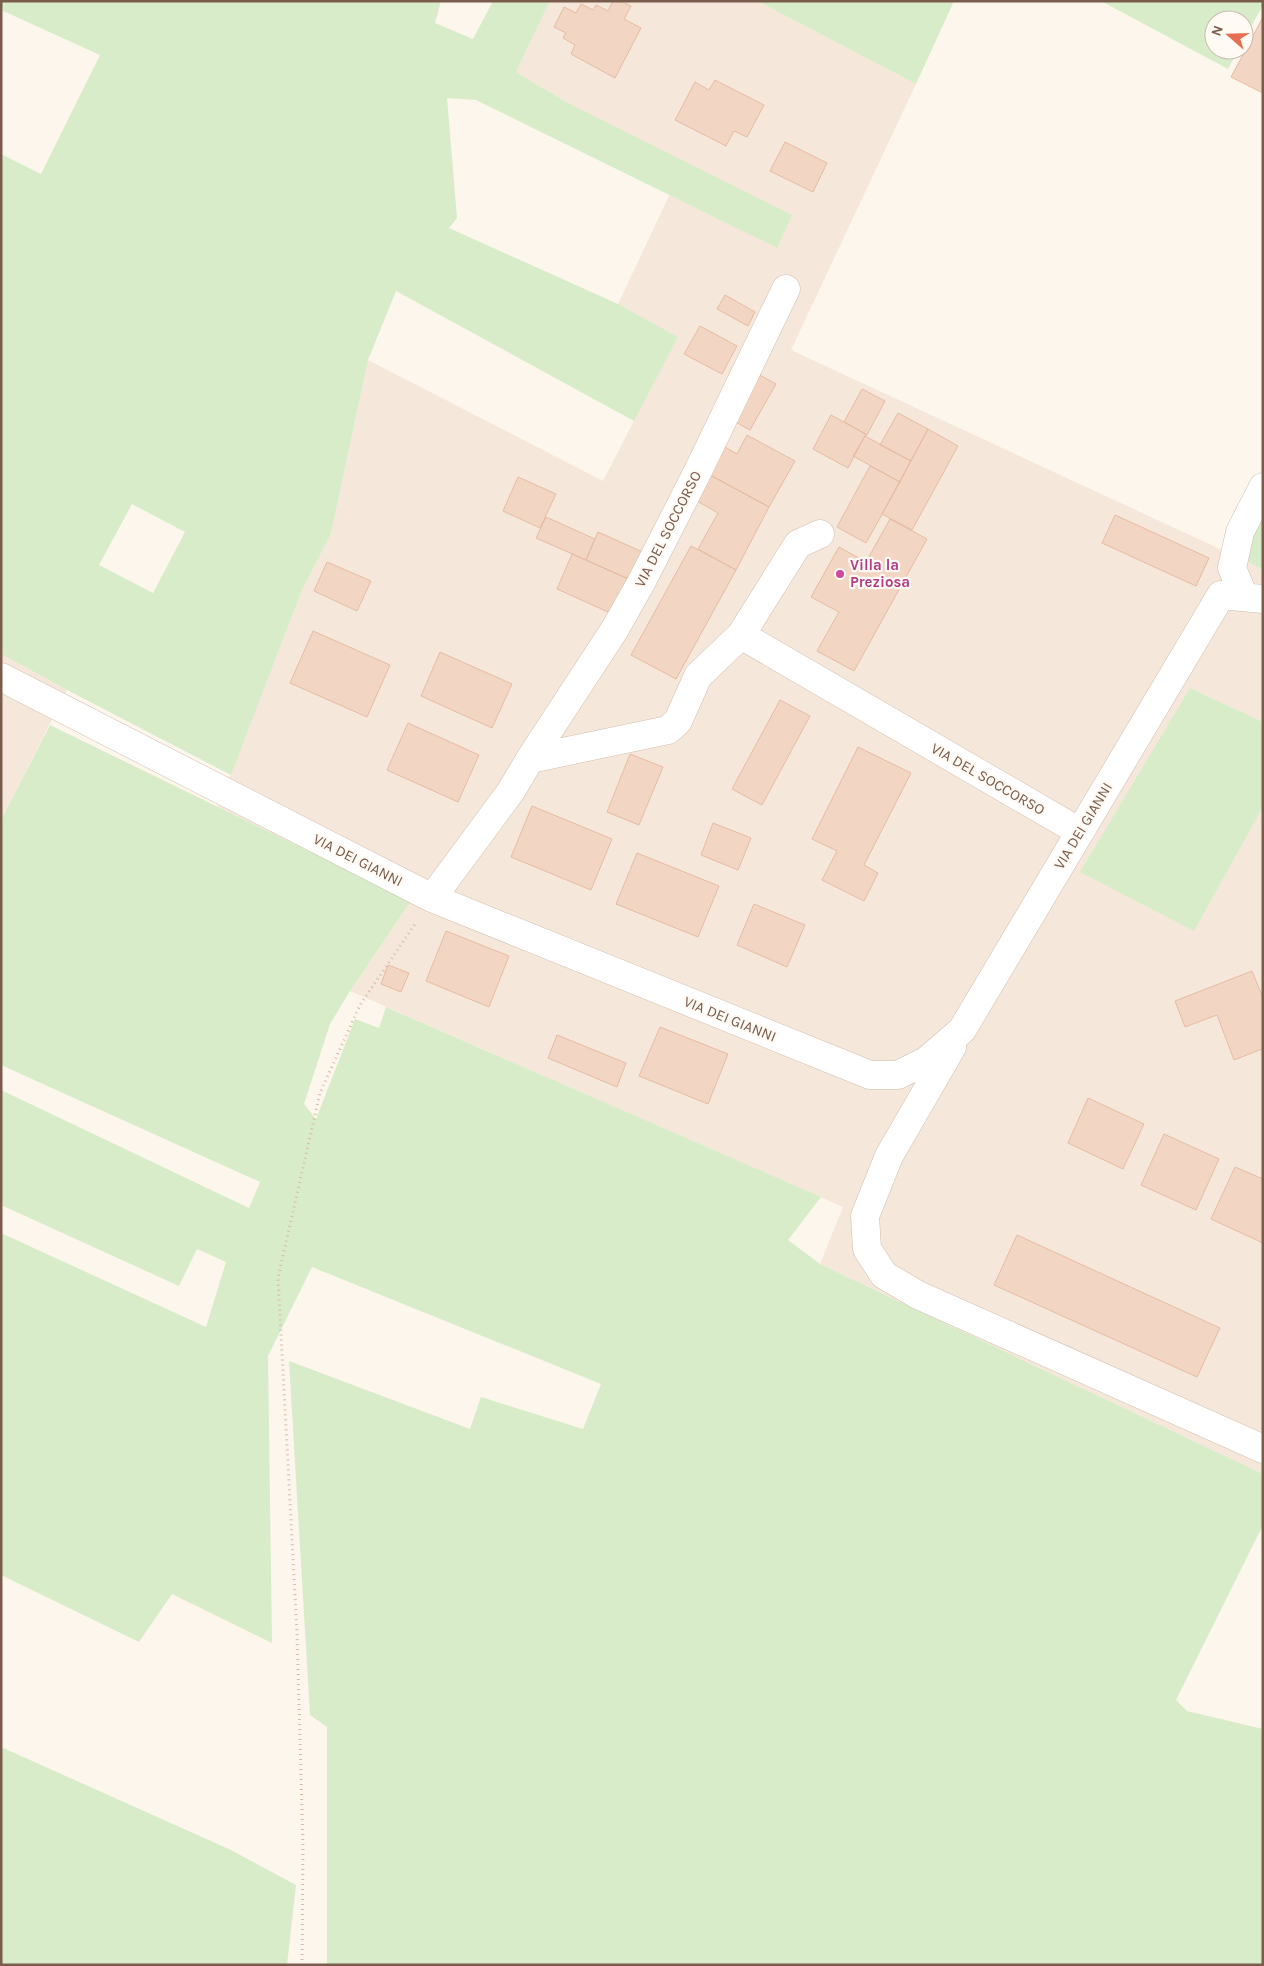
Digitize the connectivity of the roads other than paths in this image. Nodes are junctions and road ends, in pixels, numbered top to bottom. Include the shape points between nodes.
1 (786, 289) dead end
2 (1263, 487) edge
3 (820, 534) dead end
4 (1254, 598) edge
5 (741, 636) junction
6 (1, 677) edge
7 (530, 759) junction
8 (1080, 832) junction
9 (432, 898) junction
10 (962, 1030) junction
11 (1263, 1449) edge

1 - 7 street, VIA DEL SOCCORSO via 642,581 615,629
2 - 4 street via 1240,532 1232,568
3 - 5 street via 798,544
4 - 8 street, VIA DEI GIANNI via 1221,596
5 - 7 street via 698,676 678,721 668,730
5 - 8 street, VIA DEL SOCCORSO
6 - 9 street, VIA DEI GIANNI
7 - 9 street, VIA DEL SOCCORSO via 511,791
8 - 10 street, VIA DEI GIANNI
9 - 10 street, VIA DEI GIANNI via 870,1075 898,1075 926,1061
10 - 11 street via 889,1156 865,1216 867,1249 884,1275 918,1295

